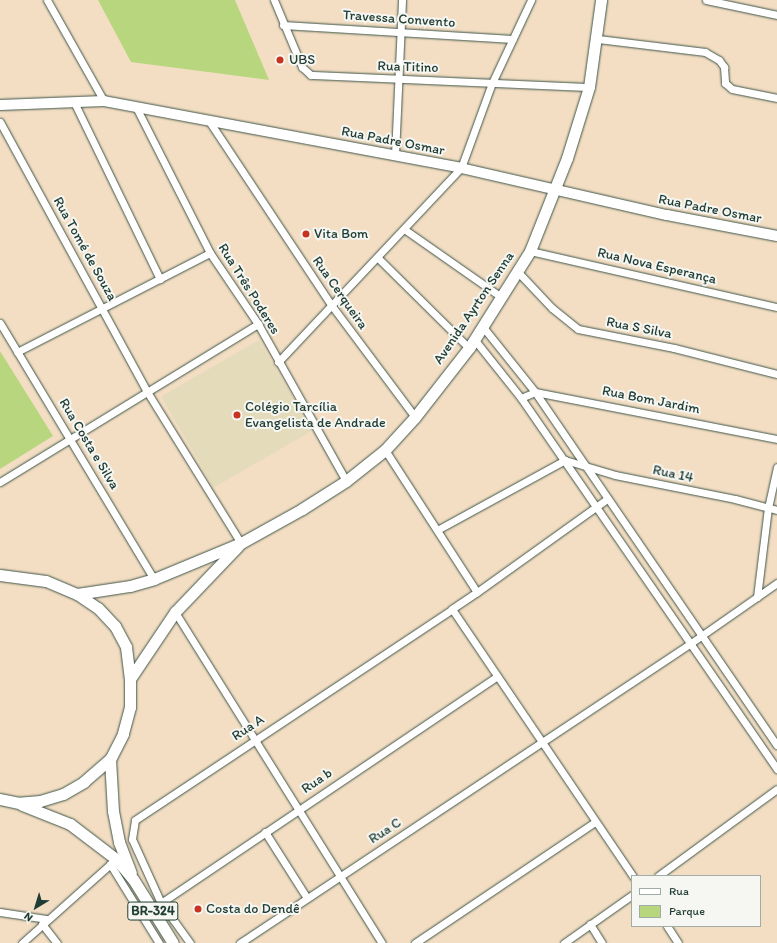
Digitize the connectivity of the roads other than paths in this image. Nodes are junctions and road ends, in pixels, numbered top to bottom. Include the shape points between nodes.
1 (46, 0) edge
2 (274, 0) edge
3 (402, 0) edge
4 (531, 0) edge
5 (601, 0) edge
6 (706, 0) edge
7 (777, 15) edge
8 (283, 25) junction
9 (401, 34) junction
10 (513, 39) junction
11 (598, 39) junction
12 (399, 79) junction
13 (492, 83) junction
14 (589, 87) junction
15 (777, 98) edge
16 (104, 101) junction
17 (74, 102) junction
18 (0, 105) edge
19 (136, 107) junction
20 (209, 121) junction
21 (0, 122) edge
22 (395, 155) junction
23 (461, 168) junction
24 (555, 190) junction
25 (404, 229) junction
26 (777, 236) edge
27 (530, 251) junction
28 (210, 253) junction
29 (378, 258) junction
30 (517, 272) junction
31 (160, 279) junction
32 (501, 297) junction
33 (332, 306) junction
34 (777, 307) edge
35 (104, 309) junction
36 (0, 323) edge
37 (258, 324) junction
38 (483, 327) junction
39 (472, 344) junction
40 (17, 352) junction
41 (278, 362) junction
42 (777, 374) edge
43 (146, 390) junction
44 (535, 392) junction
45 (521, 398) junction
46 (415, 417) junction
47 (70, 439) junction
48 (777, 439) edge
49 (385, 450) junction
50 (565, 460) junction
51 (583, 465) junction
52 (777, 467) edge
53 (346, 480) junction
54 (0, 482) edge
55 (607, 499) junction
56 (597, 507) junction
57 (768, 508) junction
58 (777, 510) edge
59 (439, 529) junction
60 (241, 543) junction
61 (1, 574) edge
62 (154, 579) junction
63 (777, 583) edge
64 (477, 592) junction
65 (77, 594) junction
66 (757, 597) junction
67 (452, 609) junction
68 (175, 612) junction
69 (702, 636) junction
70 (691, 644) junction
71 (497, 676) junction
72 (130, 679) junction
73 (256, 739) junction
74 (544, 741) junction
75 (777, 745) edge
76 (110, 759) junction
77 (777, 769) edge
78 (777, 790) edge
79 (0, 799) edge
80 (19, 803) junction
81 (298, 809) junction
82 (595, 822) junction
83 (265, 832) junction
84 (113, 862) junction
85 (340, 875) junction
86 (632, 875) edge
87 (659, 875) edge
88 (133, 879) junction
89 (631, 896) edge
90 (307, 898) junction
91 (156, 906) junction
92 (0, 912) edge
93 (44, 921) junction
94 (590, 924) junction
95 (668, 927) edge
96 (22, 943) edge
97 (57, 943) edge
98 (159, 943) edge
99 (173, 943) edge
100 (190, 943) edge
101 (240, 943) edge
102 (382, 943) edge
103 (415, 943) edge
104 (564, 943) edge
105 (602, 943) edge
106 (678, 943) edge

1 - 16 street
2 - 8 street, Rua Titino
3 - 9 street
4 - 10 street
5 - 11 main road, Avenida Ayrton Senna
6 - 7 street
8 - 9 street, Travessa Convento
8 - 12 street, Rua Titino via 302,67 311,75
9 - 10 street, Travessa Convento
9 - 12 street
10 - 13 street
11 - 14 main road, Avenida Ayrton Senna
11 - 15 street via 705,52 722,63 726,83 732,89
12 - 13 street, Rua Titino
12 - 22 street
13 - 14 street, Rua Titino
13 - 23 street
14 - 24 main road, Avenida Ayrton Senna
16 - 17 street, Rua Padre Osmar
16 - 19 street, Rua Padre Osmar
17 - 18 street, Rua Padre Osmar
17 - 31 street
19 - 20 street, Rua Padre Osmar
19 - 28 street, Rua Três Poderes
20 - 22 street, Rua Padre Osmar
20 - 33 street, Rua Cerqueira
21 - 35 street, Rua Tomé de Souza
22 - 23 street, Rua Padre Osmar
23 - 24 street, Rua Padre Osmar
23 - 25 street
24 - 26 street, Rua Padre Osmar
24 - 27 main road, Avenida Ayrton Senna
25 - 29 street
25 - 32 street
27 - 30 main road, Avenida Ayrton Senna
27 - 34 street, Rua Nova Esperança
28 - 31 street
28 - 37 street, Rua Três Poderes
29 - 33 street
29 - 39 street
30 - 32 main road, Avenida Ayrton Senna
30 - 42 street, Rua S Silva via 552,308 578,329 674,348
31 - 35 street
32 - 38 main road, Avenida Ayrton Senna
33 - 41 street
33 - 46 street, Rua Cerqueira
35 - 40 street
35 - 43 street, Rua Tomé de Souza
36 - 40 street, Rua Costa e Silva
37 - 41 street, Rua Três Poderes
37 - 43 street
38 - 39 main road, Avenida Ayrton Senna
38 - 44 street
39 - 45 street
39 - 46 main road, Avenida Ayrton Senna
40 - 47 street, Rua Costa e Silva
41 - 53 street, Rua Três Poderes
43 - 47 street
43 - 60 street, Rua Tomé de Souza
44 - 45 street
44 - 48 street, Rua Bom Jardim
44 - 51 street
45 - 50 street
46 - 49 main road, Avenida Ayrton Senna
47 - 54 street
47 - 62 street, Rua Costa e Silva
49 - 53 main road, Avenida Ayrton Senna
49 - 59 street
50 - 51 street, Rua 14
50 - 56 street
50 - 59 street
51 - 55 street
51 - 57 street, Rua 14 via 615,475
52 - 57 street
53 - 60 main road, Avenida Ayrton Senna via 302,509
55 - 56 street, Rua A
55 - 69 street
56 - 64 street, Rua A
56 - 70 street
57 - 58 street, Rua 14
57 - 66 street
59 - 64 street
60 - 62 main road, Avenida Ayrton Senna
60 - 68 main road, Avenida Ayrton Senna
61 - 65 main road via 46,581
62 - 65 main road, Avenida Ayrton Senna via 130,586
63 - 66 street, Rua C
64 - 67 street, Rua A
65 - 72 main road via 98,608 115,626 126,647
66 - 69 street, Rua C
67 - 71 street
67 - 73 street, Rua A
68 - 72 main road, Avenida Ayrton Senna
68 - 73 street
69 - 70 street, Rua C
69 - 75 street
70 - 74 street, Rua C
70 - 77 street
71 - 74 street
71 - 81 street, Rua b
72 - 76 main road via 130,707 123,734
73 - 81 street
73 - 91 street, Rua A via 135,820 132,839
74 - 82 street
74 - 85 street, Rua C
76 - 80 main road via 84,782 63,794 40,802
76 - 88 main road via 115,824
78 - 87 street
79 - 80 main road
80 - 84 main road via 70,824
81 - 83 street, Rua b
81 - 85 street
82 - 86 street
82 - 103 street
83 - 90 street
83 - 91 street, Rua b
84 - 88 main road
84 - 93 street
84 - 98 street
85 - 90 street, Rua C
85 - 102 street
88 - 91 main road, BR-324
89 - 94 street
90 - 101 street, Rua C
91 - 99 main road, BR-324
91 - 100 street, Rua A
92 - 93 street
93 - 96 street
93 - 97 street
94 - 104 street
94 - 105 street
95 - 106 street

